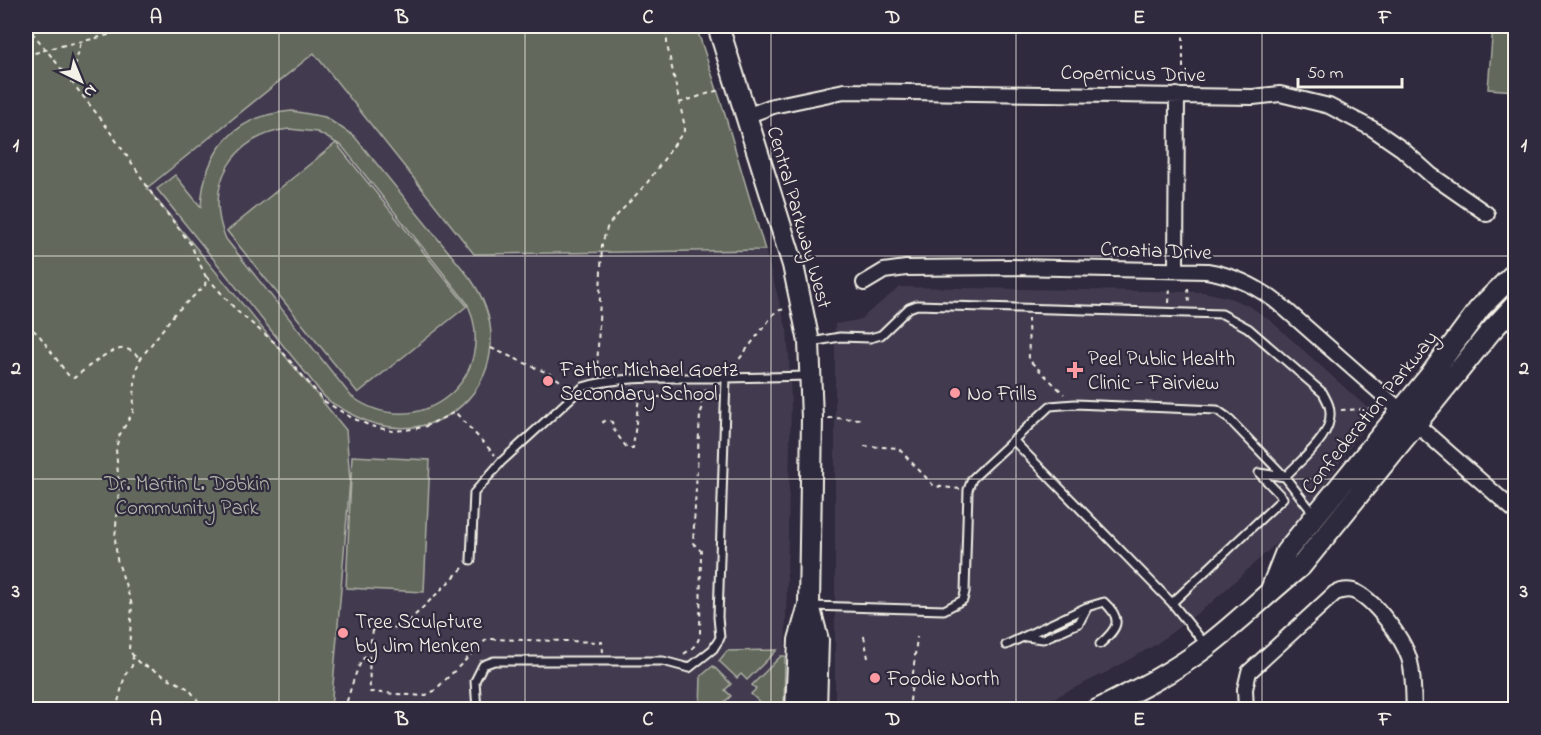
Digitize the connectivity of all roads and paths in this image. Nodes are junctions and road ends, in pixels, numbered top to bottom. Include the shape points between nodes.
1 (34, 26) edge
2 (134, 26) edge
3 (231, 26) edge
4 (241, 26) edge
5 (246, 26) edge
6 (258, 26) edge
7 (667, 26) edge
8 (718, 26) edge
9 (1183, 26) edge
10 (32, 32) junction
11 (81, 42) junction
12 (26, 43) edge
13 (46, 50) junction
14 (26, 56) edge
15 (1183, 77) dead end
16 (71, 82) junction
17 (736, 85) junction
18 (1177, 95) junction
19 (679, 103) junction
20 (746, 116) junction
21 (1487, 214) dead end
22 (1176, 269) junction
23 (1515, 272) edge
24 (206, 277) junction
25 (864, 282) dead end
26 (1170, 288) dead end
27 (1188, 288) dead end
28 (802, 304) junction
29 (1515, 304) edge
30 (1028, 308) junction
31 (1169, 312) junction
32 (1189, 312) junction
33 (26, 324) edge
34 (809, 342) junction
35 (491, 348) dead end
36 (141, 358) junction
37 (811, 376) junction
38 (726, 378) junction
39 (596, 383) junction
40 (577, 393) junction
41 (697, 397) junction
42 (1075, 404) junction
43 (1329, 408) junction
44 (1371, 409) dead end
45 (1400, 412) junction
46 (812, 418) junction
47 (864, 419) dead end
48 (604, 423) dead end
49 (1416, 425) junction
50 (1013, 440) junction
51 (864, 446) dead end
52 (501, 462) junction
53 (1285, 477) junction
54 (968, 490) junction
55 (1515, 512) edge
56 (1316, 516) junction
57 (471, 560) joint
58 (1271, 590) junction
59 (1172, 603) junction
60 (809, 605) junction
61 (864, 636) dead end
62 (917, 637) dead end
63 (1100, 644) dead end
64 (376, 645) dead end
65 (1006, 645) dead end
66 (1207, 646) junction
67 (369, 650) junction
68 (603, 652) dead end
69 (682, 655) dead end
70 (133, 656) junction
71 (868, 658) dead end
72 (116, 710) edge
73 (205, 710) edge
74 (344, 710) edge
75 (477, 710) edge
76 (796, 710) edge
77 (816, 710) edge
78 (909, 710) edge
79 (1097, 710) edge
80 (1246, 710) edge
81 (1414, 710) edge

1 - 10 path
2 - 11 path
3 - 4 path via 235,30
5 - 6 path via 252,32
7 - 19 path
8 - 17 street, Central Parkway West
9 - 15 path
10 - 12 path
10 - 13 path
11 - 13 path
11 - 16 path
13 - 14 path
13 - 16 path
16 - 24 path via 190,243
17 - 19 path
17 - 20 street, Central Parkway West
18 - 20 street, Copernicus Drive via 844,91 773,106
18 - 21 street, Copernicus Drive via 1280,94 1329,106 1373,129
18 - 22 street
19 - 39 path via 684,131 647,183 608,225 602,244
20 - 28 street, Central Parkway West
22 - 25 street, Croatia Drive via 906,268 884,271
22 - 45 street, Croatia Drive via 1223,274 1260,290
23 - 45 street, Confederation Parkway via 1480,308
24 - 36 path via 205,286 175,313
24 - 52 path via 335,408 371,426 392,431 424,427 455,412
26 - 31 path
27 - 32 path
28 - 34 street, Central Parkway West
28 - 38 path via 776,311
29 - 49 street, Confederation Parkway
30 - 31 lane
30 - 34 lane via 917,305 881,335
30 - 42 path via 1029,360
31 - 32 lane
32 - 43 lane via 1222,314 1248,328 1323,393
33 - 36 path via 74,378 113,350 129,350
34 - 37 street, Central Parkway West
35 - 40 path via 552,375
36 - 70 path via 136,369 133,412 116,449 119,488 115,539 117,559 132,605 129,650
37 - 38 lane
37 - 46 street, Central Parkway West
38 - 39 lane
38 - 41 path
38 - 75 lane via 720,638 713,649 689,668 663,661 494,661 483,665 476,681
39 - 40 lane
40 - 52 lane
41 - 48 path via 639,397 633,448 627,448 612,422
41 - 69 path via 703,406 693,543 701,551 700,634 699,641
42 - 50 lane via 1050,406
42 - 53 lane via 1216,410
43 - 44 path
43 - 53 lane via 1326,431
45 - 49 street, Croatia Drive
45 - 56 street, Confederation Parkway
46 - 47 path
46 - 60 street, Central Parkway West
49 - 55 street, Croatia Drive
49 - 58 street, Confederation Parkway via 1301,566
50 - 54 lane via 972,479
50 - 59 lane
51 - 54 path via 898,448 934,486
52 - 57 lane via 474,493
53 - 56 lane
53 - 59 lane via 1259,473 1283,498
54 - 60 lane via 963,600 944,610
56 - 58 street, Confederation Parkway via 1286,552
57 - 67 path via 402,628 374,627
58 - 66 street, Confederation Parkway
59 - 66 lane
60 - 76 street, Central Parkway West via 799,640
60 - 77 street, Central Parkway West via 818,640
61 - 71 path
62 - 78 path
63 - 65 lane via 1115,632 1116,622 1112,609 1104,602 1087,607 1079,623 1043,639 1024,637
64 - 67 path
66 - 79 street, Confederation Parkway via 1149,685
67 - 68 path via 370,692 424,696 434,691 487,639 602,642
67 - 74 path
70 - 72 path
70 - 73 path via 189,689
80 - 81 street via 1249,672 1343,590 1355,591 1370,602 1401,642 1409,656

